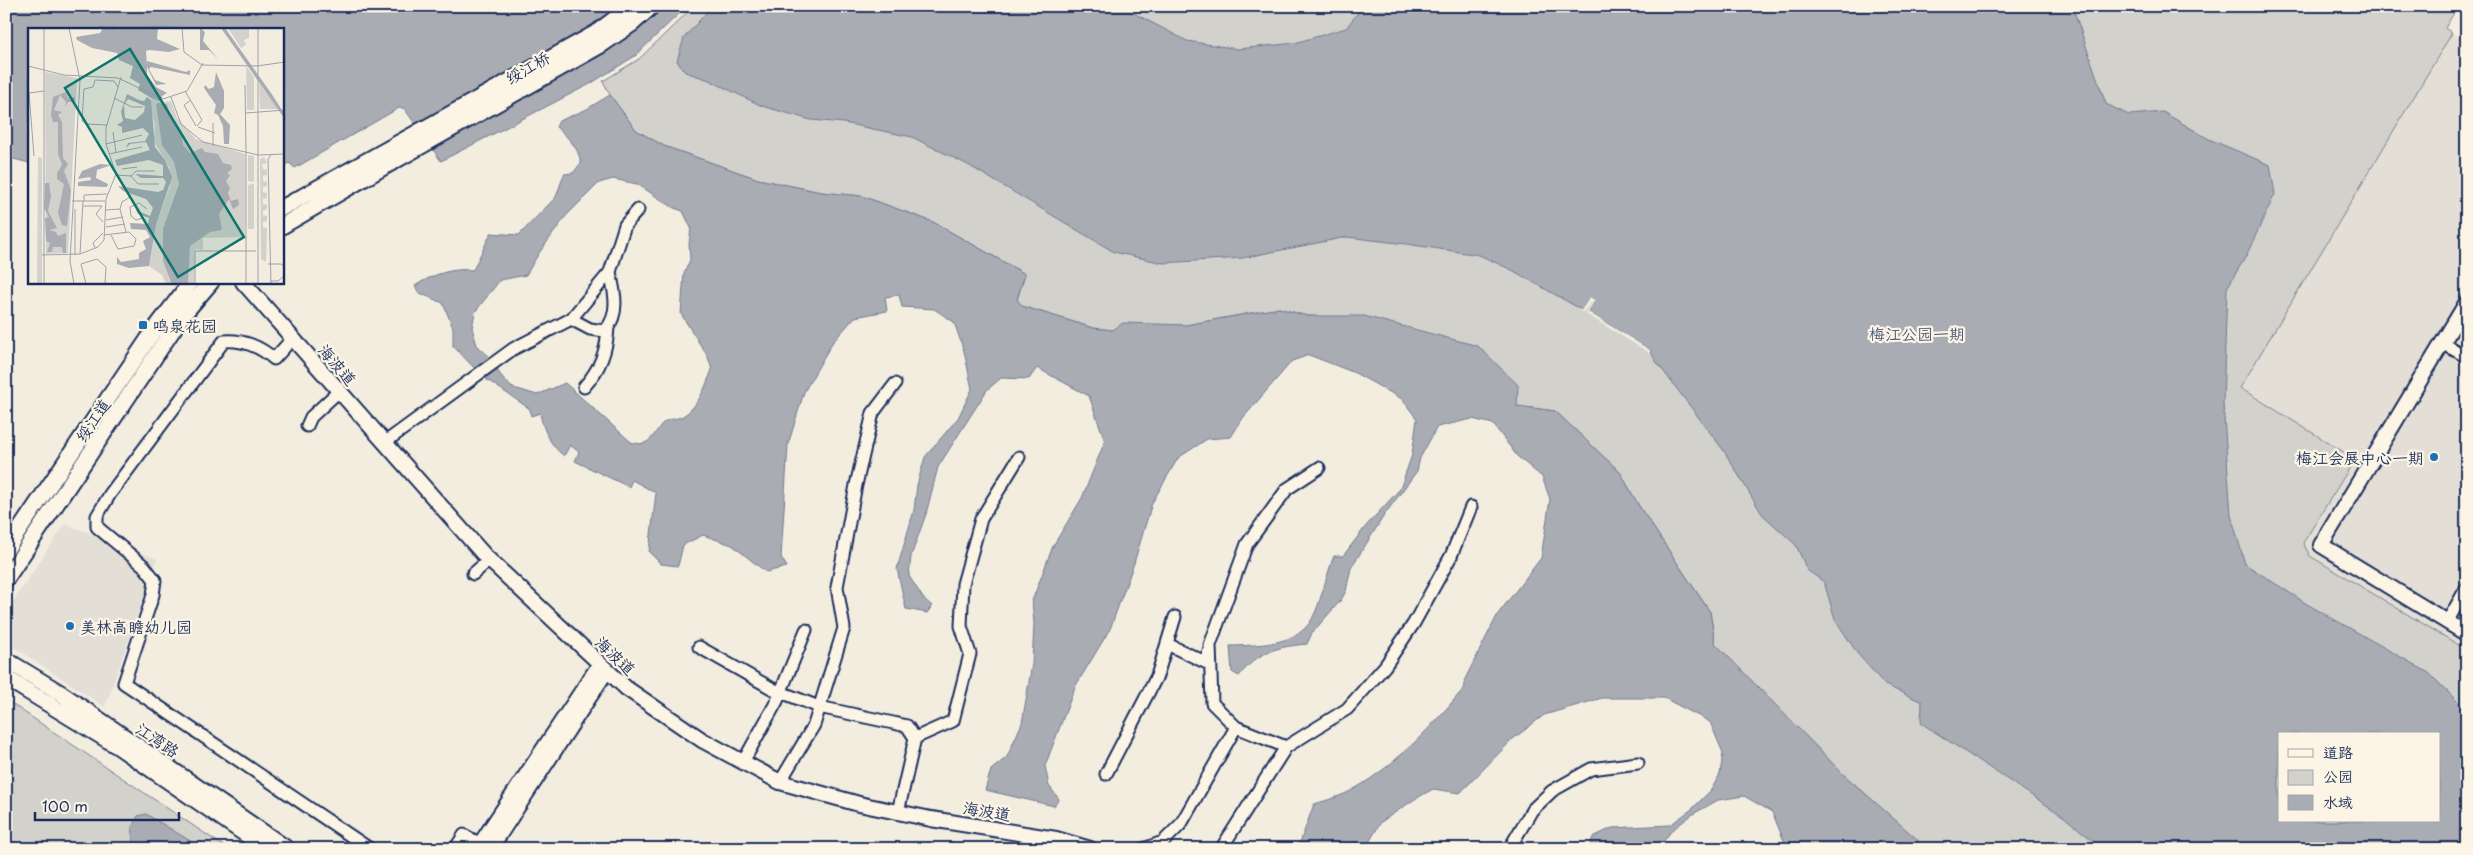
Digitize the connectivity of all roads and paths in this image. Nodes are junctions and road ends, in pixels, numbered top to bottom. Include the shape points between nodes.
1 (632, 6) edge
2 (652, 6) edge
3 (411, 143) junction
4 (284, 207) edge
5 (638, 210) dead end
6 (284, 225) edge
7 (610, 272) junction
8 (189, 284) edge
9 (208, 284) edge
10 (246, 284) edge
11 (2467, 302) edge
12 (571, 319) junction
13 (608, 327) junction
14 (293, 338) junction
15 (2442, 343) junction
16 (2467, 357) edge
17 (895, 384) dead end
18 (584, 387) dead end
19 (339, 391) junction
20 (307, 426) dead end
21 (384, 443) junction
22 (1019, 457) dead end
23 (1318, 468) dead end
24 (1471, 507) dead end
25 (6, 550) edge
26 (489, 560) junction
27 (473, 574) dead end
28 (6, 579) edge
29 (2467, 587) edge
30 (1175, 617) dead end
31 (2447, 622) junction
32 (806, 630) dead end
33 (2467, 634) edge
34 (1167, 644) junction
35 (1210, 645) junction
36 (699, 647) dead end
37 (6, 660) edge
38 (603, 667) junction
39 (6, 678) edge
40 (782, 692) junction
41 (819, 706) junction
42 (1236, 727) junction
43 (915, 738) junction
44 (1286, 747) junction
45 (743, 762) junction
46 (1638, 763) dead end
47 (1106, 774) dead end
48 (780, 782) junction
49 (898, 812) junction
50 (1162, 845) edge
51 (484, 848) edge
52 (267, 849) edge
53 (287, 849) edge
54 (370, 849) edge
55 (455, 849) edge
56 (1090, 849) edge
57 (1143, 849) edge
58 (1220, 849) edge
59 (1512, 849) edge

1 - 3 main road, 绥江桥 via 596,32
2 - 3 main road, 绥江桥 via 607,42
3 - 4 main road
3 - 6 main road
5 - 7 street via 625,225
7 - 12 street
7 - 13 street via 615,299 613,321
8 - 25 main road, 绥江道 via 155,328
9 - 28 main road, 绥江道 via 182,316
10 - 14 street, 海波道
11 - 15 street
12 - 13 street via 590,329 605,331
12 - 21 street via 503,356
13 - 18 street via 607,348
14 - 19 street, 海波道
14 - 54 street via 274,359 257,347 236,340 224,341 110,494 97,516 98,527 144,566 154,580 154,595 124,683
15 - 16 street
15 - 31 street via 2321,545
17 - 41 street via 873,413 856,485 837,587 844,628
19 - 20 street via 311,417
19 - 21 street, 海波道
21 - 26 street, 海波道
22 - 43 street via 981,520 963,584 961,626 970,654 953,721
23 - 35 street via 1287,489 1247,544
24 - 44 street via 1451,556 1414,623 1385,666 1347,709
26 - 27 street
26 - 38 street, 海波道
29 - 31 street
30 - 34 street
31 - 33 street
32 - 40 street
34 - 35 street via 1207,662
34 - 47 street via 1158,676
35 - 42 street via 1212,704
36 - 40 street
37 - 53 main road, 江湾路 via 62,694
38 - 45 street, 海波道 via 626,688 694,734
38 - 51 street
39 - 52 main road, 江湾路 via 119,747
40 - 41 street
40 - 45 street
41 - 43 street via 907,726
41 - 48 street via 814,724
42 - 44 street
42 - 50 street via 1181,824
43 - 49 street
44 - 58 street
45 - 48 street, 海波道
46 - 59 street via 1591,769 1552,791 1532,810
48 - 49 street, 海波道
49 - 56 street, 海波道 via 1056,839
50 - 57 street
51 - 55 street via 464,835

